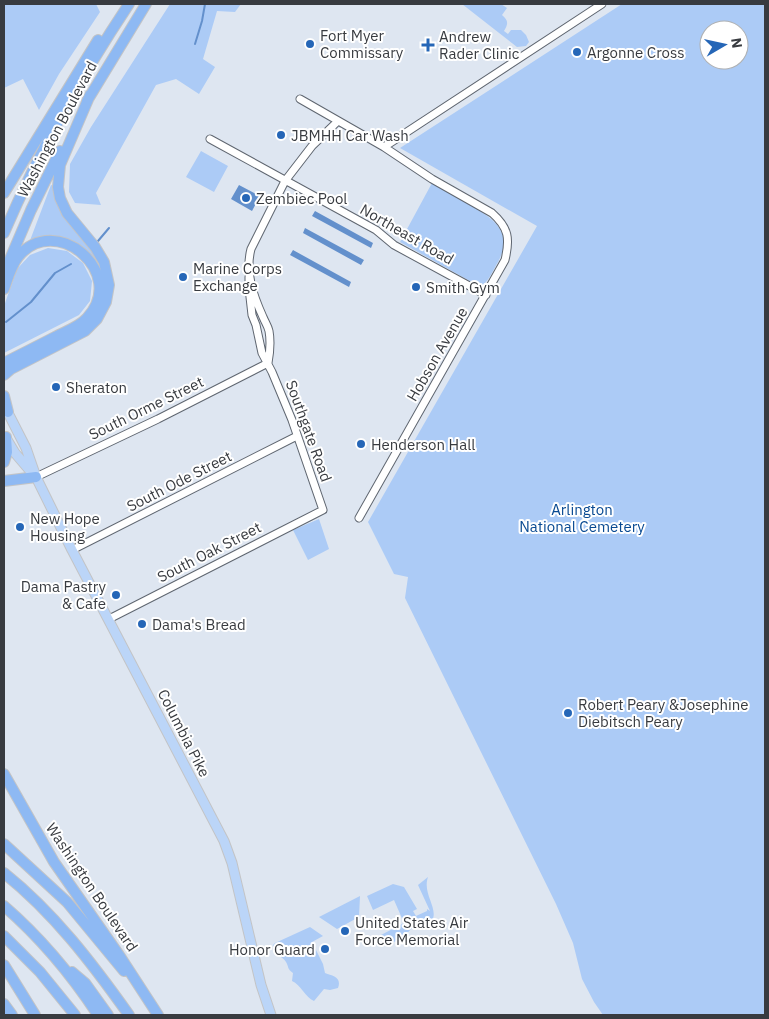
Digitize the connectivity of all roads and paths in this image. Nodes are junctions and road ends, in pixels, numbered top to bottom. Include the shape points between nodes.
1 (127, 4) edge
2 (146, 4) edge
3 (602, 4) edge
4 (90, 96) junction
5 (300, 99) dead end
6 (338, 122) junction
7 (210, 139) dead end
8 (384, 148) junction
9 (286, 181) junction
10 (4, 192) edge
11 (4, 234) edge
12 (4, 273) edge
13 (249, 277) junction
14 (4, 289) edge
15 (486, 295) junction
16 (4, 363) edge
17 (268, 363) junction
18 (4, 375) edge
19 (4, 396) edge
20 (6, 408) edge
21 (5, 435) edge
22 (297, 436) junction
23 (4, 462) edge
24 (36, 477) junction
25 (4, 481) edge
26 (323, 510) joint
27 (359, 518) dead end
28 (72, 550) junction
29 (109, 619) junction
30 (4, 774) edge
31 (4, 844) edge
32 (4, 873) edge
33 (4, 906) edge
34 (4, 936) edge
35 (55, 956) junction
36 (4, 965) edge
37 (142, 990) junction
38 (4, 1004) edge
39 (157, 1014) edge
40 (12, 1015) edge
41 (35, 1015) edge
42 (74, 1015) edge
43 (98, 1015) edge
44 (108, 1015) edge
45 (129, 1015) edge
46 (271, 1015) edge

1 - 10 highway via 109,23 83,62
1 - 11 highway, Washington Boulevard via 67,107
2 - 4 highway, Washington Boulevard
3 - 8 street
4 - 12 highway, Washington Boulevard via 46,179
4 - 18 highway via 60,165 58,187 67,213 104,262 109,285 106,302 97,319 85,331
5 - 6 street, Hobson Avenue
6 - 8 street, Hobson Avenue
6 - 9 street, Southgate Road via 312,146
7 - 9 street, Northeast Road
8 - 15 street, Hobson Avenue via 492,213 500,221 507,232 508,246 505,260
9 - 13 street, Southgate Road via 251,249
9 - 15 street, Northeast Road
13 - 17 street, Southgate Road via 252,315 262,353
13 - 17 street, Southgate Road via 269,329
14 - 16 highway via 12,267 22,253 36,245 54,242 67,244 84,254 95,270 99,287 92,311 80,324
15 - 27 street, Hobson Avenue
17 - 22 street, Southgate Road
17 - 24 street, South Orme Street
19 - 20 highway
20 - 24 main road, Columbia Pike
21 - 23 highway via 7,452
21 - 24 main road, Columbia Pike via 15,453
22 - 26 street, Southgate Road
22 - 28 street, South Ode Street
24 - 25 highway
24 - 28 main road, Columbia Pike
26 - 29 street, South Oak Street
28 - 29 main road, Columbia Pike
29 - 46 main road, Columbia Pike via 224,841
30 - 37 highway, Washington Boulevard via 54,862
31 - 37 highway via 68,902
32 - 45 highway via 62,928
33 - 35 highway
34 - 42 highway via 40,972
35 - 43 highway
35 - 44 highway via 85,983
36 - 41 highway
37 - 39 highway, Washington Boulevard
38 - 40 highway

